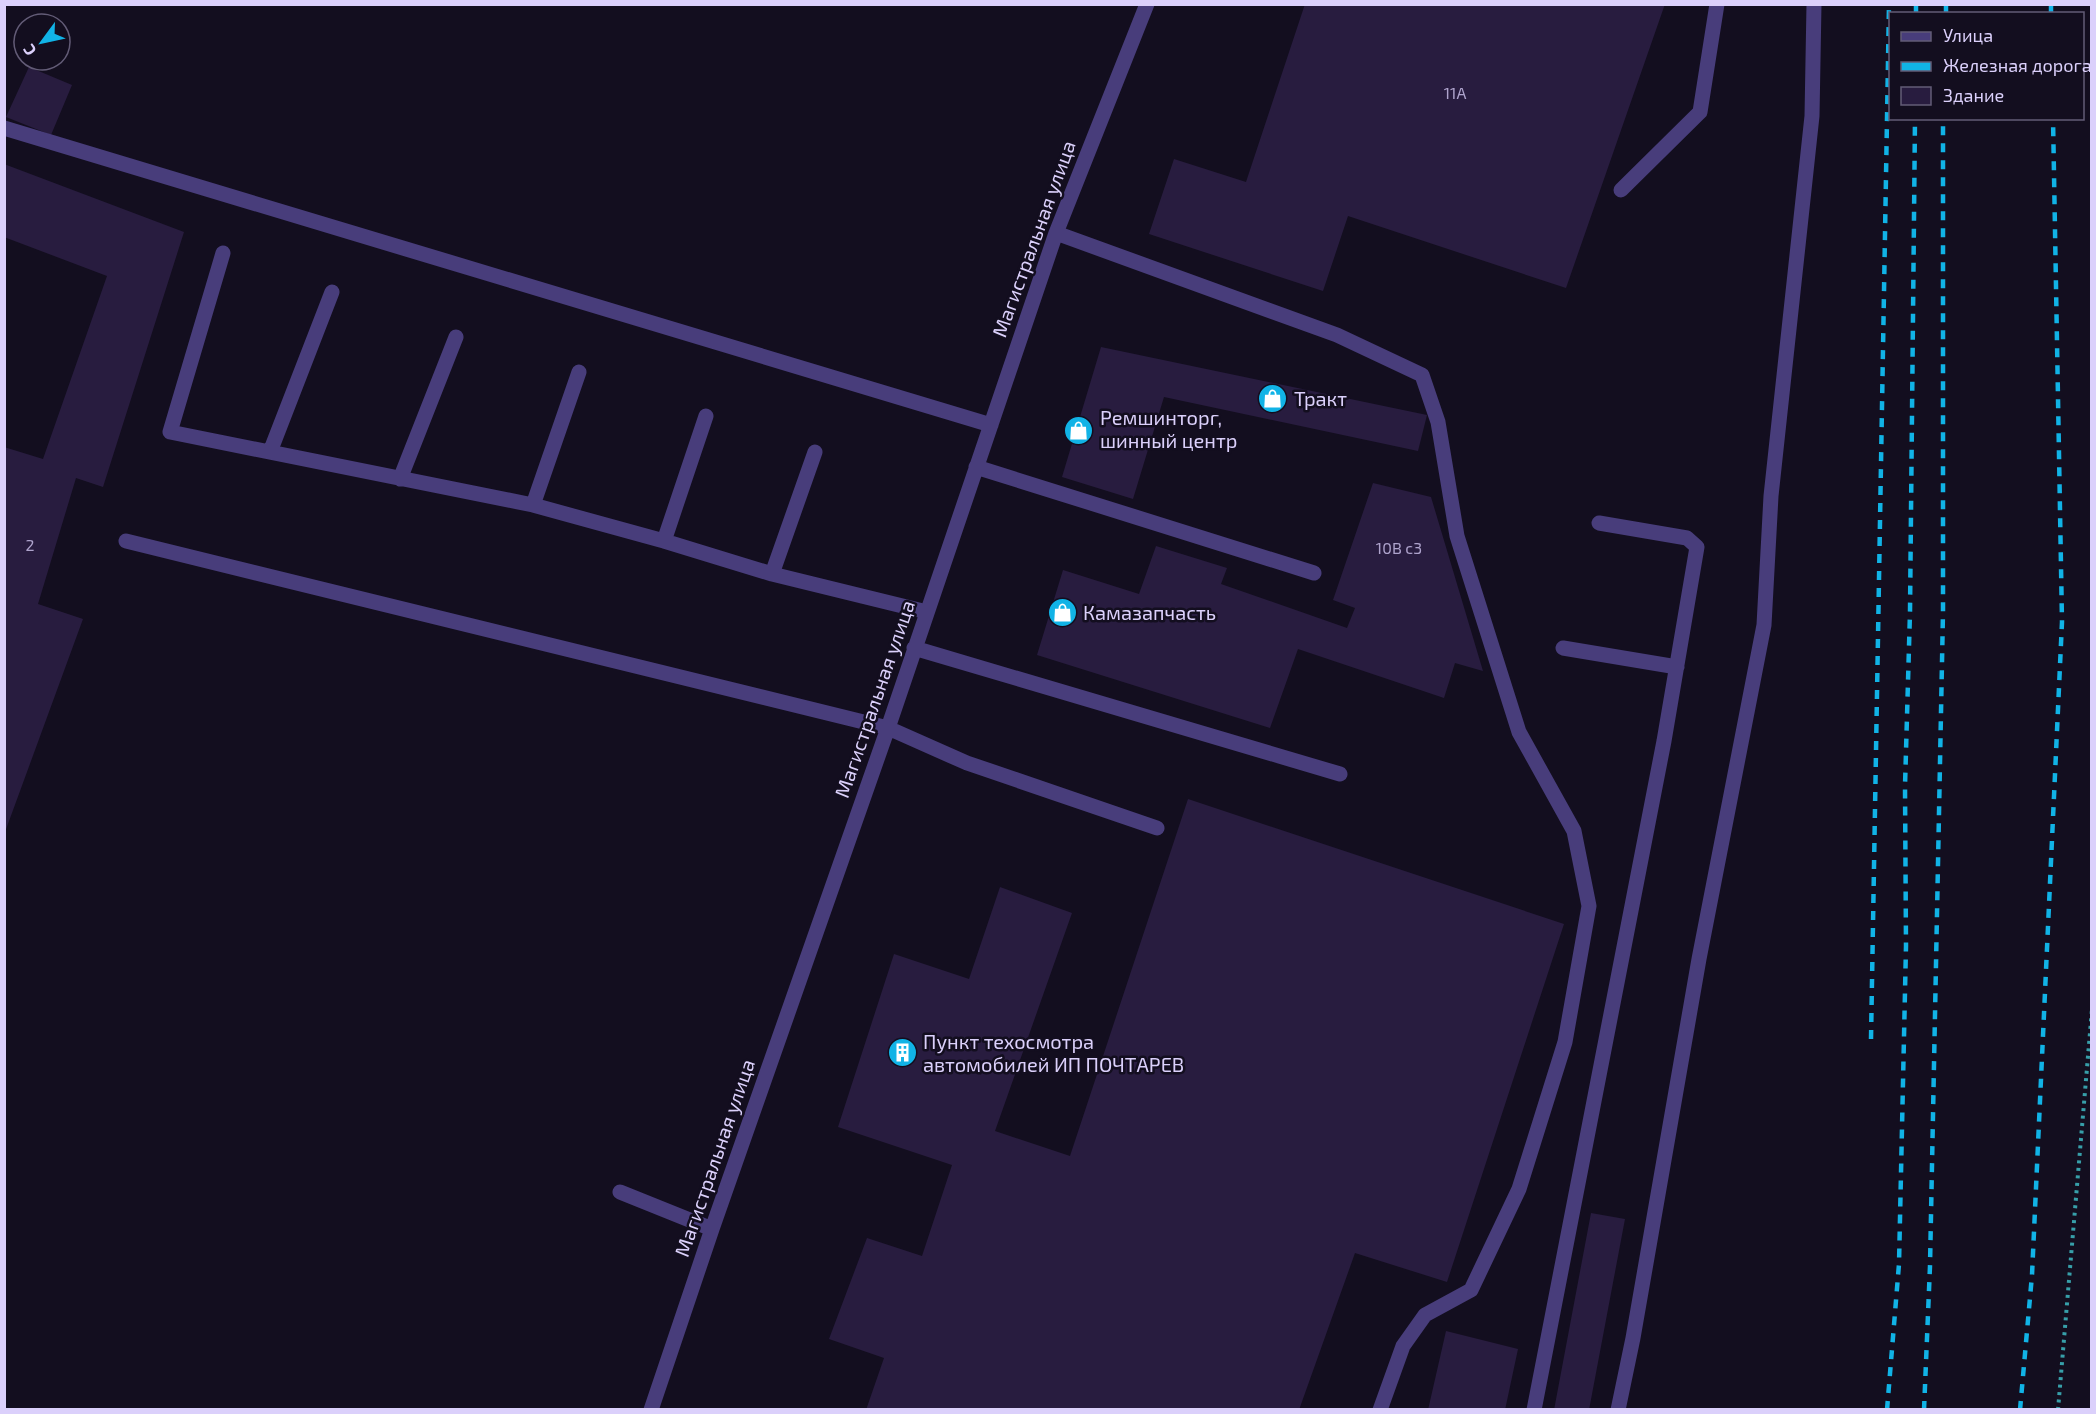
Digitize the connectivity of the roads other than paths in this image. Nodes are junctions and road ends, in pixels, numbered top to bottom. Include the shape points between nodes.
1 (1147, 4) edge
2 (1717, 4) edge
3 (1814, 4) edge
4 (4, 128) edge
5 (1620, 190) dead end
6 (1056, 233) junction
7 (223, 254) dead end
8 (332, 292) dead end
9 (456, 337) dead end
10 (579, 372) dead end
11 (706, 416) dead end
12 (991, 424) junction
13 (270, 452) junction
14 (815, 452) dead end
15 (976, 467) junction
16 (400, 479) junction
17 (533, 506) junction
18 (1599, 523) dead end
19 (126, 541) dead end
20 (664, 541) junction
21 (1314, 573) dead end
22 (772, 574) junction
23 (927, 612) junction
24 (914, 648) junction
25 (1563, 648) dead end
26 (1677, 667) junction
27 (888, 728) junction
28 (1340, 774) dead end
29 (1157, 828) dead end
30 (620, 1192) dead end
31 (712, 1229) junction
32 (651, 1410) edge
33 (1380, 1410) edge
34 (1534, 1410) edge
35 (1618, 1410) edge

1 - 6 street, Магистральная улица
2 - 5 street via 1700,112
3 - 35 street via 1812,116 1771,496 1764,625
4 - 12 street
6 - 12 street, Магистральная улица
6 - 33 street via 1337,335 1422,375 1438,422 1457,536 1519,732 1574,831 1589,906 1565,1042 1518,1189 1471,1290 1425,1314 1403,1346
7 - 13 street via 170,432
8 - 13 street
9 - 16 street
10 - 17 street
11 - 20 street
12 - 15 street, Магистральная улица
13 - 16 street
14 - 22 street
15 - 21 street
15 - 23 street, Магистральная улица
16 - 17 street
17 - 20 street
18 - 26 street via 1687,538 1697,547
19 - 27 street
20 - 22 street
22 - 23 street
23 - 24 street, Магистральная улица
24 - 27 street, Магистральная улица
24 - 28 street
25 - 26 street
26 - 34 street
27 - 29 street via 968,763
27 - 31 street, Магистральная улица
30 - 31 street
31 - 32 street, Магистральная улица

